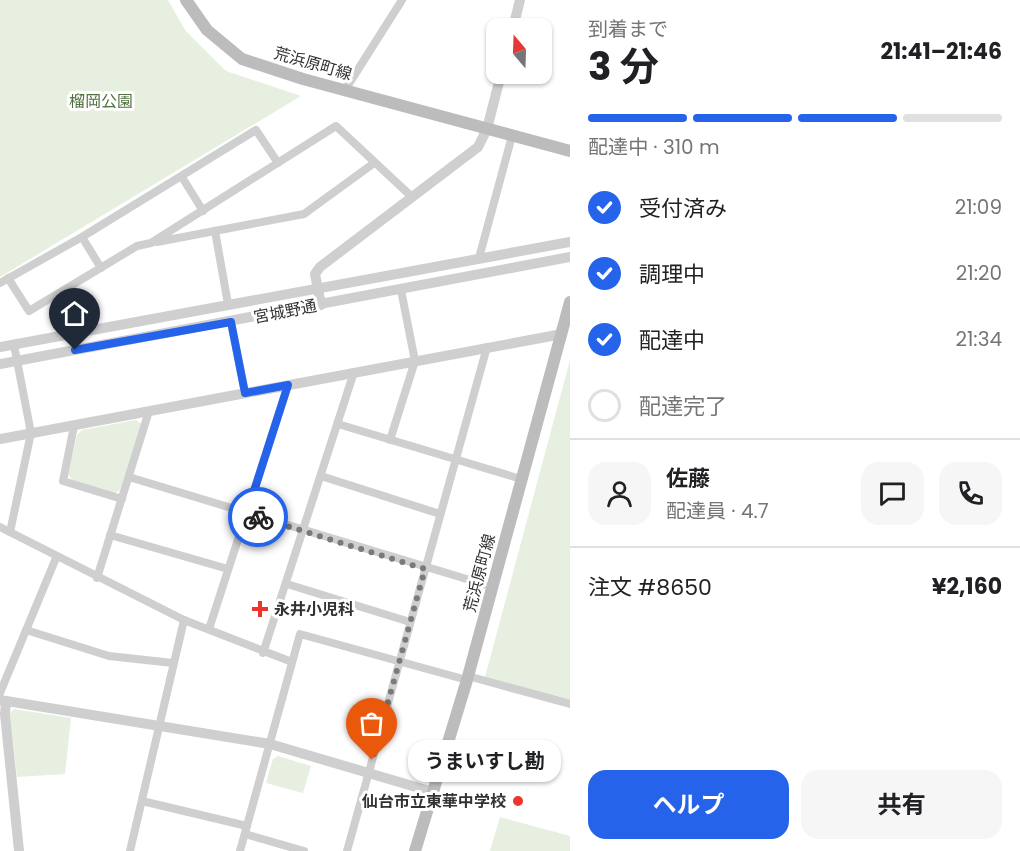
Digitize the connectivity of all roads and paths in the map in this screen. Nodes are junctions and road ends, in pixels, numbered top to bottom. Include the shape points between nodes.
1 (186, 0) edge
2 (402, 0) edge
3 (520, 0) edge
4 (516, 18) edge
5 (498, 84) edge
6 (345, 90) junction
7 (487, 129) junction
8 (512, 136) junction
9 (570, 151) edge
10 (278, 163) junction
11 (374, 163) junction
12 (182, 177) junction
13 (412, 197) junction
14 (203, 211) junction
15 (214, 231) junction
16 (82, 237) junction
17 (570, 242) edge
18 (152, 243) junction
19 (570, 257) edge
20 (479, 258) junction
21 (101, 268) junction
22 (4, 281) edge
23 (317, 287) junction
24 (401, 290) junction
25 (570, 302) edge
26 (228, 304) junction
27 (321, 304) junction
28 (231, 322) junction
29 (562, 334) junction
30 (14, 345) junction
31 (0, 347) edge
32 (487, 347) junction
33 (17, 361) junction
34 (415, 361) junction
35 (0, 364) edge
36 (354, 372) junction
37 (288, 385) junction
38 (245, 393) junction
39 (149, 411) junction
40 (338, 424) junction
41 (74, 426) junction
42 (31, 433) junction
43 (0, 439) edge
44 (390, 440) junction
45 (455, 460) junction
46 (321, 476) junction
47 (129, 477) junction
48 (521, 479) junction
49 (122, 499) junction
50 (247, 513) junction
51 (440, 513) junction
52 (0, 527) edge
53 (303, 530) junction
54 (10, 532) junction
55 (110, 535) junction
56 (56, 558) junction
57 (425, 569) junction
58 (228, 570) junction
59 (97, 578) junction
60 (287, 584) junction
61 (493, 587) junction
62 (184, 620) junction
63 (410, 622) junction
64 (209, 629) junction
65 (26, 630) junction
66 (263, 653) junction
67 (400, 661) junction
68 (292, 662) junction
69 (173, 663) junction
70 (468, 678) junction
71 (2, 698) edge
72 (570, 704) edge
73 (160, 725) junction
74 (270, 744) junction
75 (368, 773) junction
76 (433, 792) junction
77 (142, 801) junction
78 (246, 830) junction
79 (19, 851) edge
80 (130, 851) edge
81 (240, 851) edge
82 (304, 851) edge
83 (347, 851) edge
84 (415, 851) edge

1 - 6 main road, 荒浜原町線 via 207,30 242,59
2 - 6 street
3 - 4 street
5 - 7 street
6 - 7 main road, 荒浜原町線
7 - 8 main road, 荒浜原町線
7 - 13 street via 471,154
8 - 9 main road, 荒浜原町線
8 - 20 street
10 - 11 street via 336,126
10 - 12 street via 256,130
10 - 14 street
11 - 13 street
11 - 15 street via 304,214
12 - 14 street
12 - 16 street
13 - 23 street via 320,267 315,274
14 - 18 street
15 - 18 street
15 - 26 street
16 - 21 street
16 - 22 street
17 - 20 street, 宮城野通
18 - 21 street via 137,246
19 - 24 street, 宮城野通
20 - 23 street, 宮城野通
21 - 22 street via 29,311
23 - 26 street, 宮城野通
23 - 27 street
24 - 27 street, 宮城野通
24 - 34 street
25 - 29 main road, 荒浜原町線
26 - 30 street, 宮城野通
27 - 28 street, 宮城野通
28 - 33 street, 宮城野通
28 - 38 street
29 - 32 street
29 - 48 main road, 荒浜原町線
30 - 31 street, 宮城野通
30 - 33 street
32 - 34 street
32 - 45 street
33 - 35 street, 宮城野通
33 - 42 street
34 - 36 street
34 - 44 street
36 - 37 street
36 - 40 street
37 - 38 street
37 - 50 street
38 - 39 street
39 - 41 street
39 - 47 street
40 - 44 street
40 - 46 street
41 - 42 street
41 - 49 street via 63,481
42 - 43 street
42 - 54 street
44 - 45 street
45 - 48 street
45 - 51 street
46 - 51 street
46 - 53 street
47 - 49 street
47 - 50 street
48 - 61 main road, 荒浜原町線
49 - 55 street
50 - 53 street
50 - 58 street
51 - 57 street
52 - 54 street
53 - 57 street
53 - 60 street
54 - 56 street
55 - 58 street
55 - 59 street
56 - 59 street
56 - 65 street
57 - 61 street
57 - 63 street
58 - 64 street
59 - 62 street
60 - 63 street
60 - 66 street
61 - 70 main road, 荒浜原町線
62 - 64 street
62 - 69 street
63 - 67 street
64 - 66 street
65 - 69 street via 109,656
65 - 71 street
66 - 68 street
67 - 68 street via 300,634
67 - 70 street
67 - 75 street
68 - 74 street
69 - 73 street
70 - 72 street
70 - 76 main road, 荒浜原町線
71 - 73 street
71 - 79 street
73 - 74 street
73 - 77 street
74 - 75 street
74 - 78 street
75 - 76 street
75 - 83 street
76 - 84 main road, 荒浜原町線
77 - 78 street
77 - 80 street
78 - 81 street
78 - 82 street

